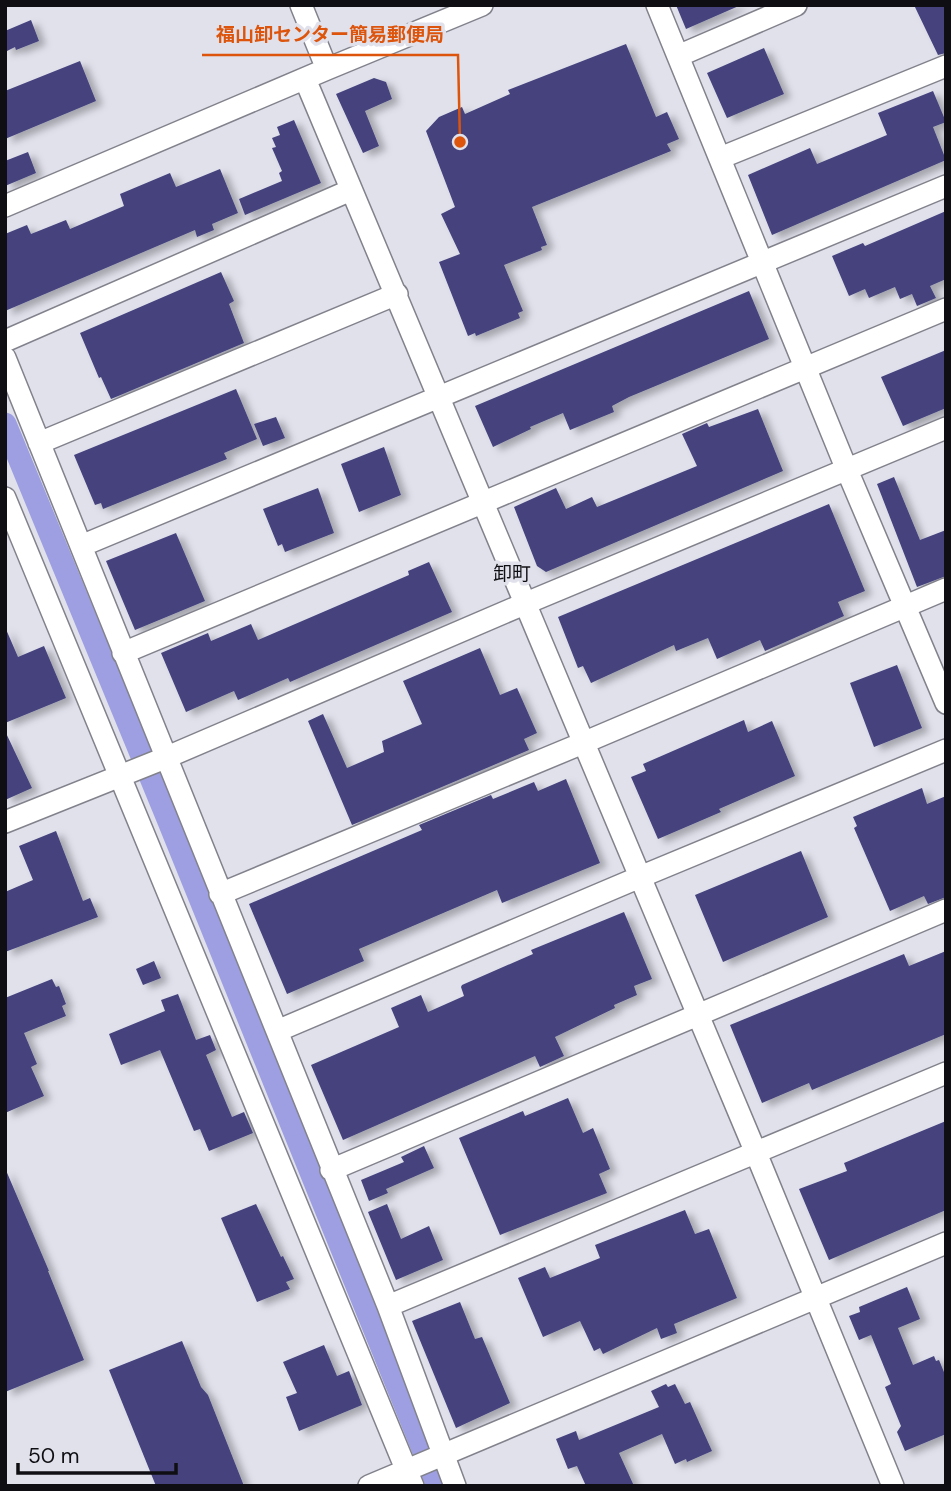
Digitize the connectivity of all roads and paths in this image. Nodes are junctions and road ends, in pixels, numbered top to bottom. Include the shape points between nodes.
1 (301, 5) edge
2 (482, 5) edge
3 (657, 5) edge
4 (796, 5) edge
5 (678, 56) junction
6 (946, 66) edge
7 (327, 69) junction
8 (305, 79) junction
9 (720, 159) junction
10 (946, 186) edge
11 (351, 190) junction
12 (5, 206) edge
13 (763, 263) junction
14 (397, 294) junction
15 (946, 309) edge
16 (5, 341) edge
17 (5, 358) edge
18 (806, 369) junction
19 (439, 395) junction
20 (946, 428) edge
21 (39, 443) junction
22 (846, 470) junction
23 (5, 498) edge
24 (483, 501) junction
25 (81, 546) junction
26 (946, 589) edge
27 (524, 604) junction
28 (905, 606) junction
29 (123, 653) junction
30 (946, 703) edge
31 (583, 744) junction
32 (946, 750) edge
33 (160, 760) junction
34 (126, 773) junction
35 (5, 822) edge
36 (640, 877) junction
37 (220, 894) junction
38 (946, 910) edge
39 (698, 1014) junction
40 (277, 1031) junction
41 (946, 1073) edge
42 (756, 1153) junction
43 (331, 1170) junction
44 (946, 1243) edge
45 (816, 1297) junction
46 (388, 1306) junction
47 (439, 1455) junction
48 (411, 1474) edge
49 (369, 1486) edge
50 (454, 1486) edge
51 (893, 1486) edge

1 - 7 street
2 - 7 street
3 - 5 street
4 - 5 street
5 - 9 street
6 - 9 street
7 - 8 street
8 - 11 street
8 - 12 street
9 - 13 street
10 - 13 street
11 - 14 street
11 - 16 street
13 - 18 street
13 - 19 street
14 - 19 street
14 - 21 street
15 - 18 street
17 - 21 street
18 - 22 street
18 - 24 street
19 - 24 street
19 - 25 street
20 - 22 street
21 - 25 street
22 - 27 street
22 - 28 street
23 - 34 street
24 - 27 street
24 - 29 street
25 - 29 street
26 - 28 street
27 - 31 street
27 - 33 street
28 - 30 street
28 - 31 street
29 - 33 street
31 - 36 street
31 - 37 street
32 - 36 street
33 - 34 street
33 - 37 street
34 - 35 street
34 - 48 street
36 - 39 street
36 - 40 street
37 - 40 street
38 - 39 street
39 - 42 street
39 - 43 street
40 - 43 street
41 - 42 street
42 - 45 street
42 - 46 street
43 - 46 street
44 - 45 street
45 - 47 street
45 - 51 street
46 - 47 street
47 - 48 street
47 - 50 street
48 - 49 street

